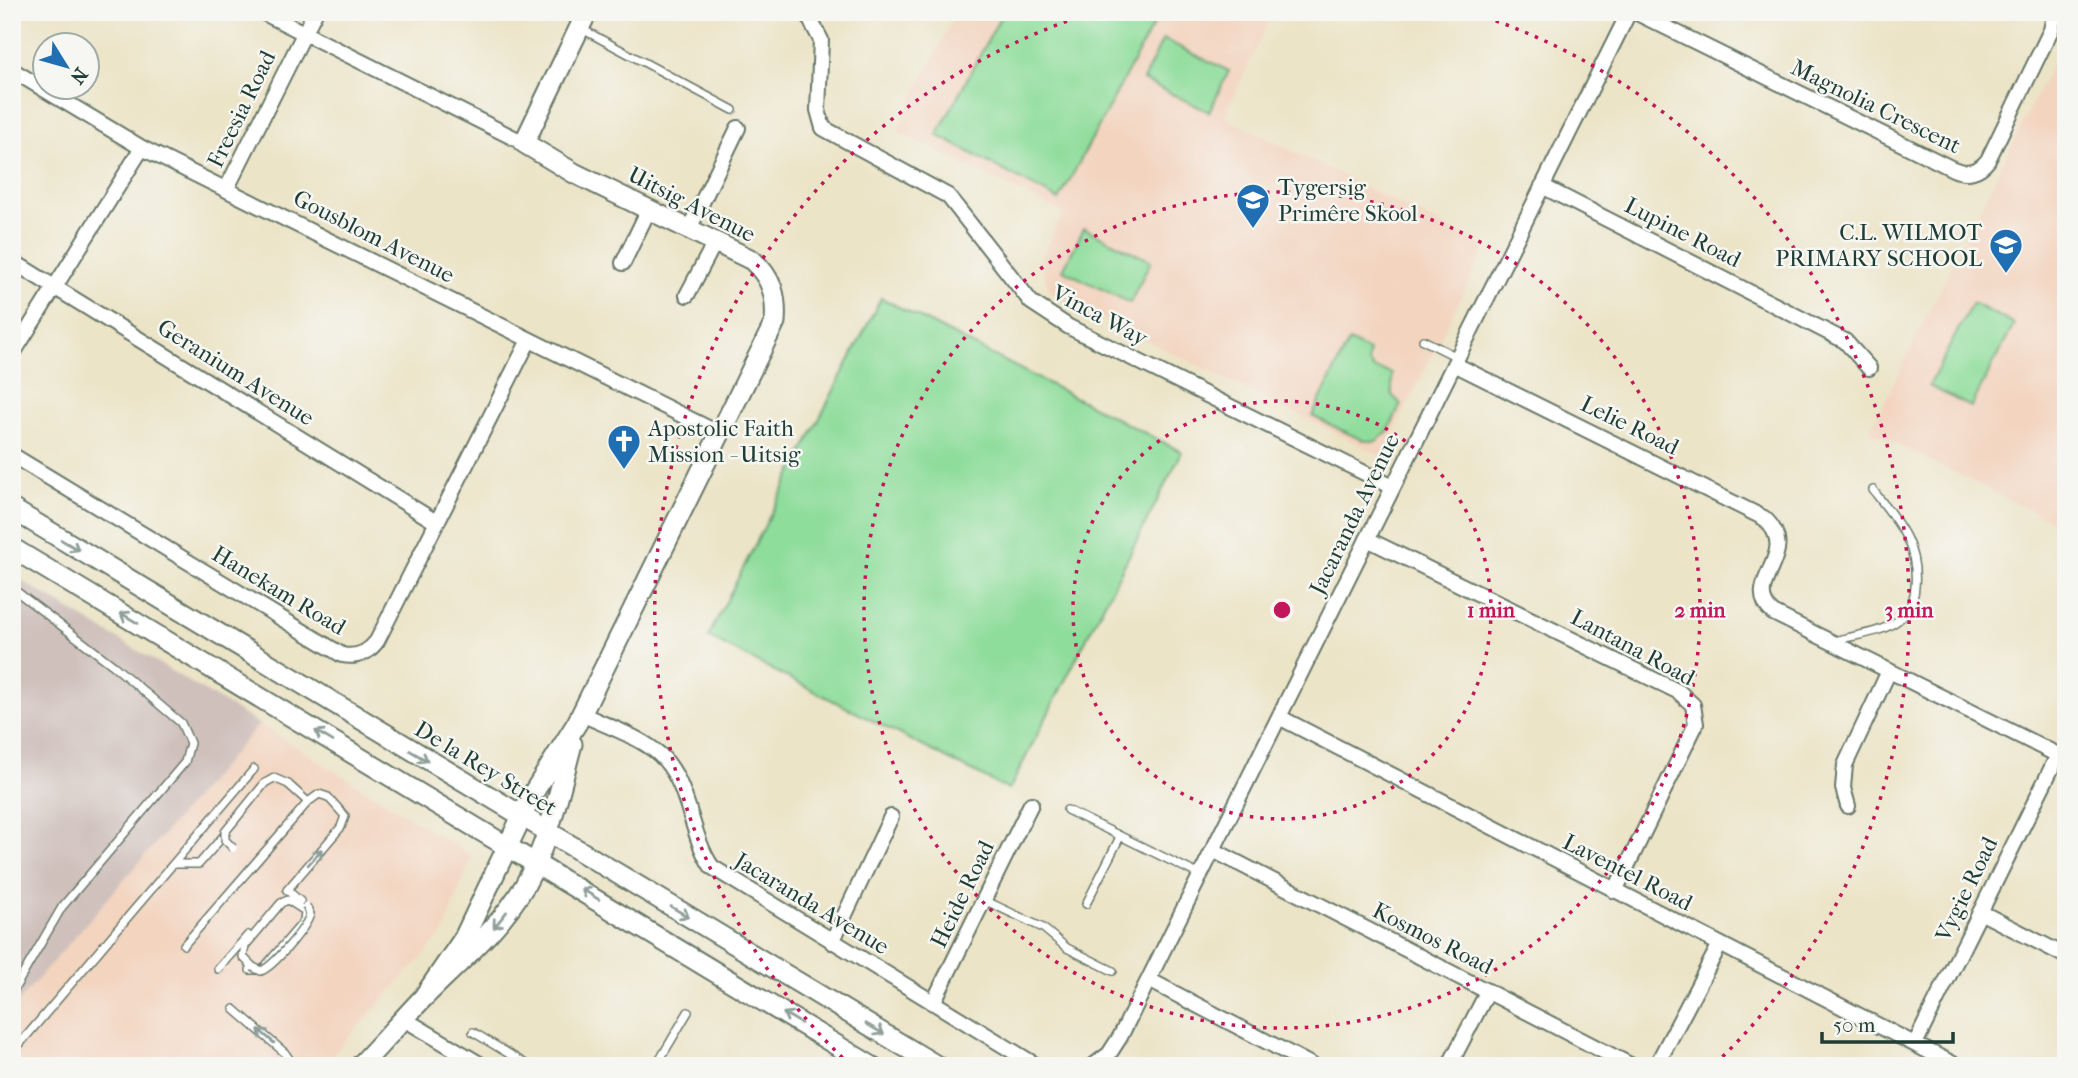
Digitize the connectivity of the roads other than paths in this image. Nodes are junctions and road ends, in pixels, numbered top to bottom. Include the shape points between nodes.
1 (262, 12) edge
2 (315, 12) edge
3 (806, 12) edge
4 (1629, 12) edge
5 (1635, 12) edge
6 (2055, 12) edge
7 (583, 20) edge
8 (304, 33) junction
9 (12, 70) edge
10 (733, 110) dead end
11 (738, 128) dead end
12 (524, 143) junction
13 (142, 148) junction
14 (1542, 186) junction
15 (227, 188) junction
16 (649, 209) junction
17 (690, 229) junction
18 (715, 242) junction
19 (12, 261) edge
20 (623, 263) dead end
21 (55, 287) junction
22 (687, 295) dead end
23 (529, 340) junction
24 (1423, 340) dead end
25 (12, 355) edge
26 (1456, 361) junction
27 (1868, 368) dead end
28 (720, 434) junction
29 (12, 455) edge
30 (1393, 487) junction
31 (1873, 490) dead end
32 (12, 509) edge
33 (436, 522) junction
34 (1367, 539) junction
35 (12, 548) edge
36 (12, 588) edge
37 (1830, 642) junction
38 (1889, 671) junction
39 (1279, 717) junction
40 (579, 719) junction
41 (2062, 757) edge
42 (254, 769) dead end
43 (287, 786) junction
44 (308, 802) junction
45 (1031, 804) dead end
46 (1848, 806) dead end
47 (1067, 810) dead end
48 (521, 817) junction
49 (891, 817) dead end
50 (548, 833) junction
51 (1119, 837) junction
52 (507, 846) junction
53 (233, 848) dead end
54 (1213, 850) junction
55 (536, 862) junction
56 (174, 864) junction
57 (1200, 876) junction
58 (287, 890) junction
59 (1615, 891) junction
60 (984, 900) junction
61 (1086, 904) dead end
62 (305, 907) junction
63 (1980, 912) junction
64 (832, 942) junction
65 (1720, 944) junction
66 (184, 945) dead end
67 (2066, 956) edge
68 (218, 969) dead end
69 (1112, 971) dead end
70 (1149, 980) junction
71 (1488, 991) junction
72 (12, 993) edge
73 (423, 998) junction
74 (933, 1003) junction
75 (234, 1009) dead end
76 (688, 1012) dead end
77 (404, 1018) junction
78 (473, 1032) dead end
79 (1914, 1044) junction
80 (1286, 1052) junction
81 (12, 1053) edge
82 (463, 1054) junction
83 (294, 1066) edge
84 (360, 1066) edge
85 (452, 1066) edge
86 (484, 1066) edge
87 (529, 1066) edge
88 (656, 1066) edge
89 (871, 1066) edge
90 (937, 1066) edge
91 (1037, 1066) edge
92 (1093, 1066) edge
93 (1279, 1066) edge
94 (1313, 1066) edge
95 (1449, 1066) edge
96 (1632, 1066) edge
97 (1656, 1066) edge
98 (1957, 1066) edge

1 - 8 street, Uitsig Avenue
2 - 8 street, Freesia Road
3 - 30 street, Vinca Way via 821,40 818,110 823,128 948,196 1031,302 1069,327
4 - 14 street, Jacaranda Avenue
5 - 6 street, Magnolia Crescent via 1966,173 1988,160 2051,30
7 - 10 lane
7 - 12 main road
8 - 12 street, Uitsig Avenue
8 - 15 street, Freesia Road
9 - 13 street, Gousblom Avenue
11 - 17 street
12 - 16 main road, Uitsig Avenue
13 - 15 street, Gousblom Avenue
13 - 21 street
14 - 26 street, Jacaranda Avenue
14 - 27 street, Lupine Road via 1845,341
15 - 23 street, Gousblom Avenue
16 - 17 main road, Uitsig Avenue
16 - 20 street
17 - 18 main road, Uitsig Avenue
18 - 22 street
18 - 28 main road, Uitsig Avenue via 759,267 768,277 776,302 768,339
19 - 21 street, Geranium Avenue
21 - 25 street
21 - 33 street, Geranium Avenue
23 - 28 street, Gousblom Avenue
23 - 33 street, Hanekam Road
24 - 26 lane
26 - 30 street, Jacaranda Avenue
26 - 37 street, Lelie Road via 1770,523 1777,536 1777,558 1763,585 1765,604
28 - 40 main road, Uitsig Avenue
29 - 33 street, Hanekam Road via 349,657 367,652 377,641
30 - 34 street, Jacaranda Avenue
31 - 37 lane via 1892,512 1913,551 1915,594 1905,615 1892,624
32 -> 48 main road, De la Rey Street
34 - 39 street, Jacaranda Avenue
34 - 59 street, Lantana Road via 1679,692 1693,705 1696,724
52 -> 35 main road
36 - 72 lane via 181,723 190,743 185,762 50,923
37 - 38 street
38 - 41 street
38 - 46 street via 1845,765 1843,788
39 - 54 street, Jacaranda Avenue
39 - 59 street, Laventel Road
40 - 48 main road, Uitsig Avenue
40 - 50 main road, Uitsig Avenue
40 - 64 street, Jacaranda Avenue via 662,756 678,782 700,847 712,867
41 - 63 street, Vygie Road
42 - 56 lane
43 - 44 lane
43 - 53 lane, bridge via 274,778 265,783 225,832 225,840
43 - 56 lane, bridge via 277,781 267,785 199,864
58 -> 44 lane via 344,821 343,811 328,797 318,794
44 - 66 lane
45 - 60 street, Heide Road
47 - 51 lane
48 - 50 main road, De la Rey Street
48 - 52 main road, Uitsig Avenue
49 - 64 street
50 - 55 main road, Uitsig Avenue
50 -> 90 main road, De la Rey Street
51 - 57 lane
51 - 61 lane
52 - 55 main road
52 - 73 main road, Uitsig Avenue via 464,938
54 - 57 street, Jacaranda Avenue
54 - 71 street, Kosmos Road
55 -> 73 main road, Uitsig Avenue via 504,916
89 -> 55 main road
56 - 81 lane
57 - 70 street, Jacaranda Avenue
58 - 62 lane
58 - 68 lane
59 - 65 street, Laventel Road
60 - 69 lane via 1043,928 1067,948
60 - 74 street, Heide Road
62 - 62 lane, bridge via 310,914 306,923 270,967 252,968 243,950 281,903 292,900
63 - 67 street
63 - 79 street, Vygie Road
64 - 74 street, Jacaranda Avenue
65 - 79 street, Laventel Road
65 - 97 street
70 - 80 street
70 - 92 street, Jacaranda Avenue via 1116,1044
71 - 95 street
71 - 96 street, Kosmos Road
73 - 77 main road
74 - 91 street, Jacaranda Avenue
83 -> 75 lane
76 - 88 lane
77 - 82 street
77 - 84 main road
78 - 87 lane
79 - 98 street, Laventel Road
80 - 93 street
80 - 94 street
82 - 85 lane
82 - 86 street

